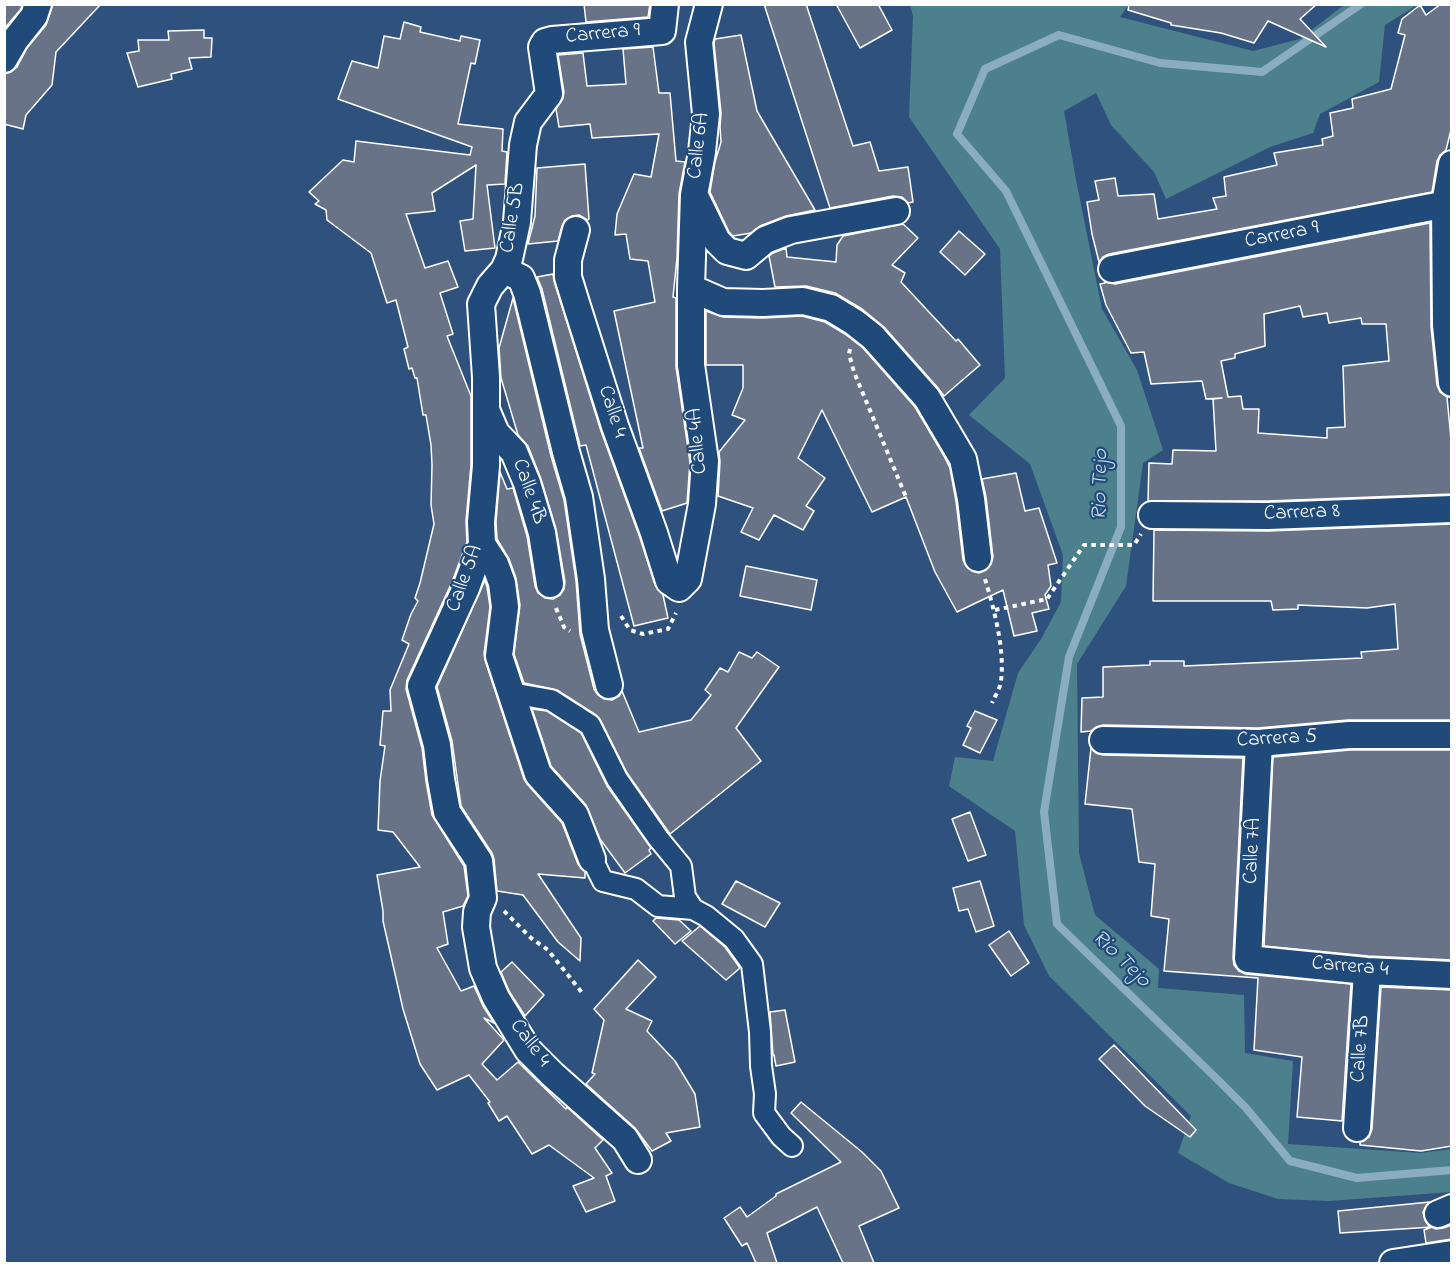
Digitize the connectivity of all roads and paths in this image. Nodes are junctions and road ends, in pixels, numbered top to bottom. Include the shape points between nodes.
1 (38, 4) edge
2 (665, 4) edge
3 (710, 4) edge
4 (545, 42) joint
5 (4, 59) edge
6 (1452, 164) edge
7 (694, 195) junction
8 (1448, 204) edge
9 (896, 210) dead end
10 (576, 230) dead end
11 (1112, 269) dead end
12 (504, 270) junction
13 (692, 288) junction
14 (860, 327) junction
15 (1452, 383) edge
16 (486, 409) junction
17 (486, 466) joint
18 (906, 497) dead end
19 (1452, 510) edge
20 (1152, 515) dead end
21 (482, 544) junction
22 (1134, 545) dead end
23 (978, 558) joint
24 (550, 584) joint
25 (679, 588) junction
26 (995, 610) junction
27 (618, 611) dead end
28 (595, 630) junction
29 (609, 685) dead end
30 (511, 693) junction
31 (992, 703) dead end
32 (1452, 735) edge
33 (1103, 740) dead end
34 (1260, 743) junction
35 (592, 859) joint
36 (483, 898) junction
37 (693, 909) junction
38 (1248, 959) joint
39 (1367, 971) junction
40 (1452, 975) edge
41 (583, 994) dead end
42 (1357, 1128) dead end
43 (792, 1146) dead end
44 (638, 1160) dead end
45 (1452, 1254) edge
46 (1393, 1263) edge

1 - 5 street
2 - 4 street, Carrera 9 via 662,31
3 - 7 street, Calle 6A via 699,42 706,114
4 - 12 street, Calle 5B via 542,47 549,94 528,122 517,222
6 - 8 street
7 - 9 street via 717,241 728,251 746,256 765,240 791,230
7 - 13 street, Calle 6A
8 - 11 street, Carrera 9
8 - 15 street via 1446,325
10 - 25 street, Calle 4 via 568,277 669,581
12 - 16 street, Calle 5B via 481,304
12 - 28 street via 520,278 527,293 579,497
13 - 14 street via 723,302 804,301 831,308
13 - 25 street, Calle 4A via 691,365 705,461 702,504 688,579
14 - 18 path via 849,354
14 - 23 street via 927,398 963,459
16 - 17 street, Calle 5B
16 - 24 street, Calle 4B via 496,433 514,452 527,483 542,533
17 - 21 street, Calle 5A
19 - 20 street, Carrera 8
21 - 30 street via 502,583 505,607 499,656
21 - 36 street, Calle 5A via 421,686 437,746 447,812 479,861
22 - 26 path via 1084,544 1047,599
23 - 26 path
24 - 28 path via 564,627 575,633
25 - 27 path via 678,610 668,629 643,634 630,630
26 - 31 path via 1001,684
28 - 29 street
30 - 35 street via 538,774 575,815
30 - 37 street via 551,700 590,725 617,778 681,866 686,897
32 - 34 street, Carrera 5 via 1349,735
33 - 34 street, Carrera 5
34 - 38 street, Calle 7A
35 - 37 street via 603,880 636,889 658,906
36 - 41 path via 507,913 548,950
36 - 44 street, Calle 4 via 476,927 483,968 496,998 528,1050 625,1139
37 - 43 street via 734,939 752,964 764,1113
38 - 39 street, Carrera 4
39 - 40 street, Carrera 4
39 - 42 street, Calle 7B
45 - 46 street

